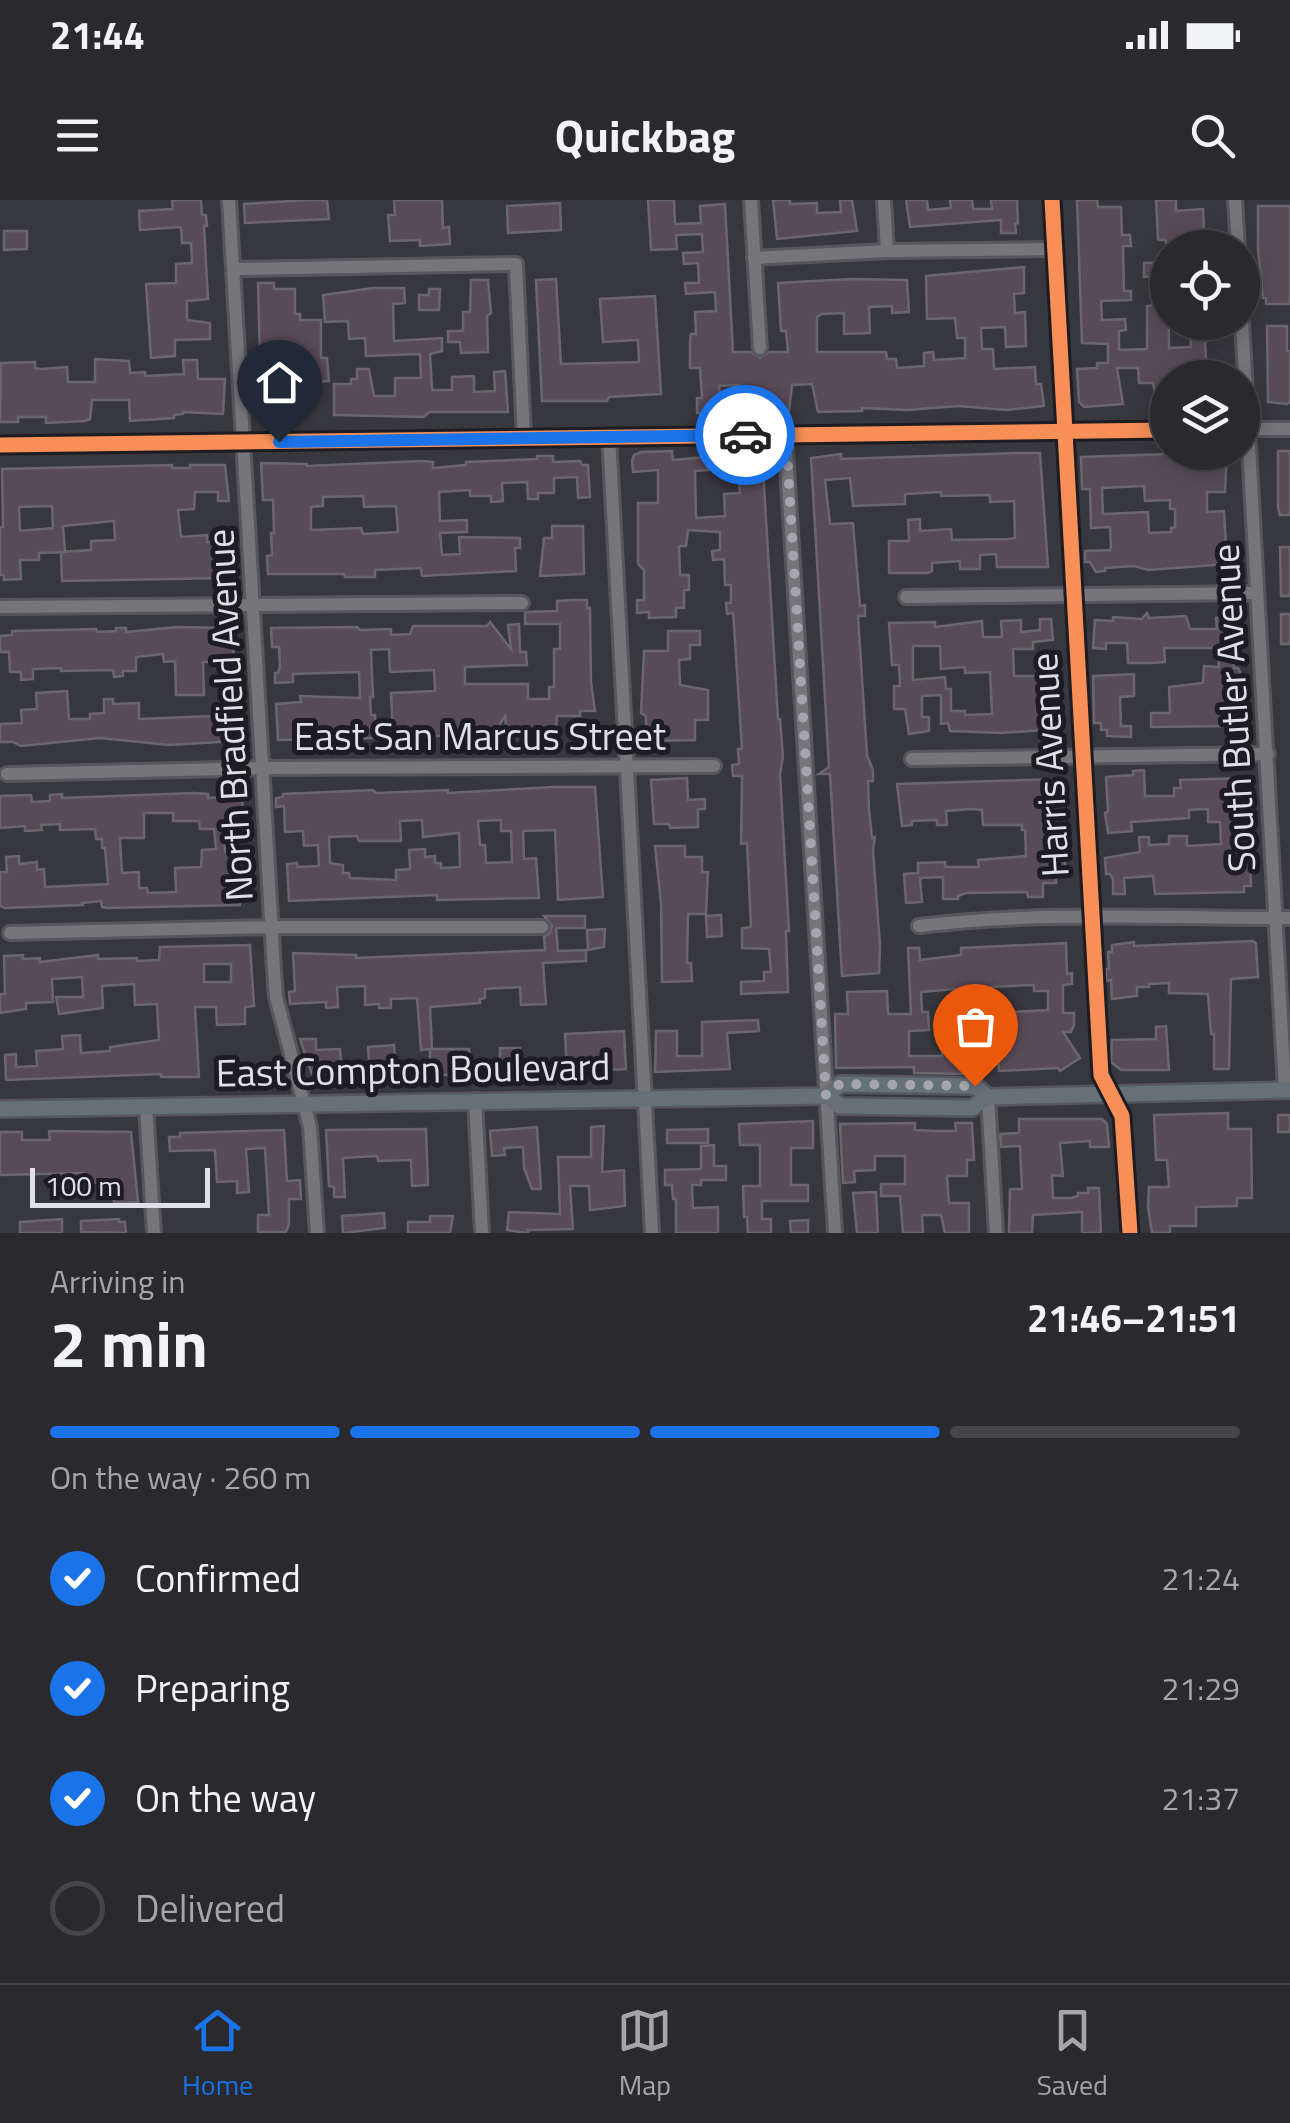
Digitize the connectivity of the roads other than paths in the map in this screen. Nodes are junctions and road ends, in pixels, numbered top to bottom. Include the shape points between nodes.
1 (229, 200) edge
2 (751, 200) edge
3 (884, 200) edge
4 (1052, 200) edge
5 (1235, 200) edge
6 (1237, 230) edge
7 (1054, 249) junction
8 (887, 251) junction
9 (754, 258) junction
10 (235, 270) junction
11 (760, 348) dead end
12 (1260, 429) edge
13 (1290, 429) edge
14 (1150, 430) edge
15 (1063, 432) junction
16 (786, 435) junction
17 (609, 436) junction
18 (524, 438) junction
19 (244, 442) junction
20 (0, 445) edge
21 (1248, 470) edge
22 (1257, 593) junction
23 (1073, 594) junction
24 (906, 598) dead end
25 (522, 603) dead end
26 (253, 606) junction
27 (0, 607) edge
28 (1268, 754) junction
29 (1082, 757) junction
30 (912, 758) dead end
31 (628, 766) junction
32 (714, 766) dead end
33 (263, 768) junction
34 (7, 774) dead end
35 (1091, 918) junction
36 (1284, 918) edge
37 (919, 926) dead end
38 (272, 928) junction
39 (542, 928) dead end
40 (10, 933) dead end
41 (1287, 1090) edge
42 (1110, 1093) junction
43 (826, 1096) junction
44 (988, 1096) junction
45 (645, 1099) junction
46 (475, 1100) junction
47 (305, 1102) junction
48 (146, 1107) junction
49 (0, 1108) edge
50 (154, 1233) edge
51 (318, 1233) edge
52 (482, 1233) edge
53 (652, 1233) edge
54 (835, 1233) edge
55 (996, 1233) edge
56 (1130, 1233) edge

1 - 10 street, North Bradfield Avenue
2 - 9 street
3 - 8 street
4 - 7 street, Harris Avenue
5 - 6 street
7 - 8 street
7 - 15 street, Harris Avenue
8 - 9 street
9 - 11 street
10 - 18 street via 516,264
10 - 19 street, North Bradfield Avenue
12 - 13 street
14 - 15 street
15 - 16 street
15 - 23 street, Harris Avenue
16 - 17 street
16 - 43 street
17 - 18 street
17 - 31 street
18 - 19 street
19 - 20 street
19 - 26 street, North Bradfield Avenue
21 - 22 street, South Butler Avenue
22 - 23 street
22 - 28 street, South Butler Avenue
23 - 24 street
23 - 29 street, Harris Avenue
25 - 26 street
26 - 27 street
26 - 33 street, North Bradfield Avenue
28 - 29 street
28 - 36 street, South Butler Avenue
29 - 30 street
29 - 35 street, Harris Avenue
31 - 32 street, East San Marcus Street
31 - 33 street, East San Marcus Street
31 - 45 street
33 - 34 street, East San Marcus Street
33 - 38 street, North Bradfield Avenue
35 - 36 street
35 - 37 street
35 - 42 street, Harris Avenue via 1100,1075
36 - 41 street, South Butler Avenue
38 - 39 street
38 - 40 street
38 - 47 street, North Bradfield Avenue via 276,997
41 - 42 main road, East Compton Boulevard
42 - 44 main road, East Compton Boulevard
42 - 56 street, Harris Avenue via 1122,1116
43 - 44 main road, East Compton Boulevard via 840,1084 975,1086
43 - 45 main road, East Compton Boulevard
43 - 54 street
44 - 55 street
45 - 46 main road, East Compton Boulevard
45 - 53 street
46 - 47 main road, East Compton Boulevard
46 - 52 street
47 - 48 main road, East Compton Boulevard
47 - 51 street, North Bradfield Avenue
48 - 49 main road, East Compton Boulevard
48 - 50 street

